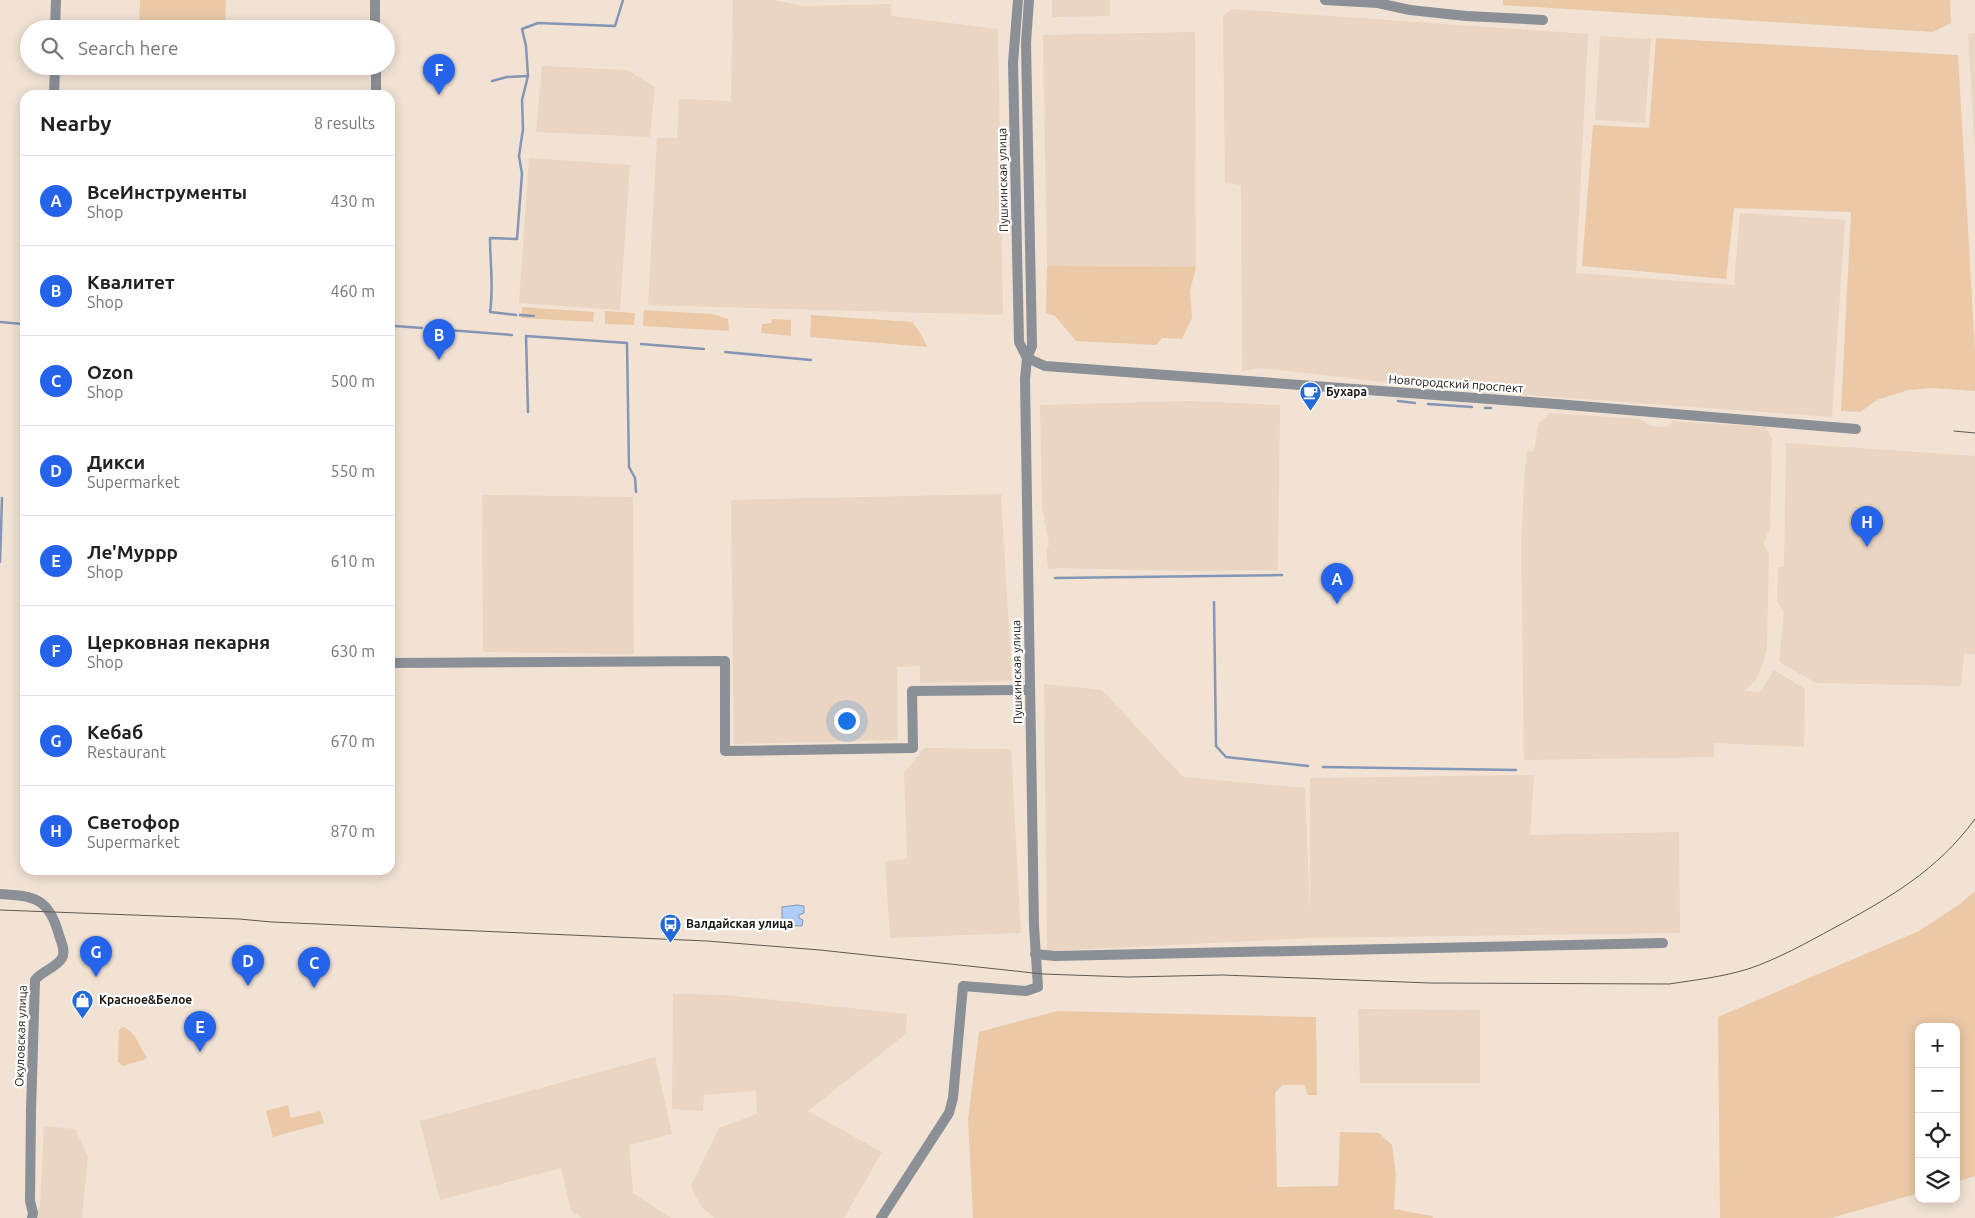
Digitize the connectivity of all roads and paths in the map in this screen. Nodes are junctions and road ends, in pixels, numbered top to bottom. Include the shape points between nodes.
1 (56, 0) edge
2 (375, 0) edge
3 (1018, 0) edge
4 (1029, 0) edge
5 (1325, 0) edge
6 (55, 20) edge
7 (376, 20) edge
8 (1543, 20) dead end
9 (55, 75) edge
10 (376, 75) edge
11 (54, 90) edge
12 (376, 90) edge
13 (1027, 358) junction
14 (1856, 429) dead end
15 (395, 663) edge
16 (1030, 690) junction
17 (0, 894) edge
18 (1663, 942) dead end
19 (1035, 954) junction
20 (32, 1218) edge
21 (881, 1218) edge

1 - 6 street
2 - 7 street
3 - 13 street, Пушкинская улица via 1013,63 1018,333
4 - 13 street, Пушкинская улица via 1026,44 1032,346
5 - 8 street via 1378,3 1466,16
9 - 11 street
10 - 12 street
13 - 14 street, Новгородский проспект via 1045,366
13 - 16 street, Пушкинская улица
15 - 16 street via 725,661 725,751 914,748 912,691
16 - 19 street, Пушкинская улица
17 - 20 street, Окуловская улица via 29,896 48,908 63,950 61,959 35,980 30,1111
18 - 19 street
19 - 21 street, Пушкинская улица via 1038,987 1026,991 963,986 949,1112

